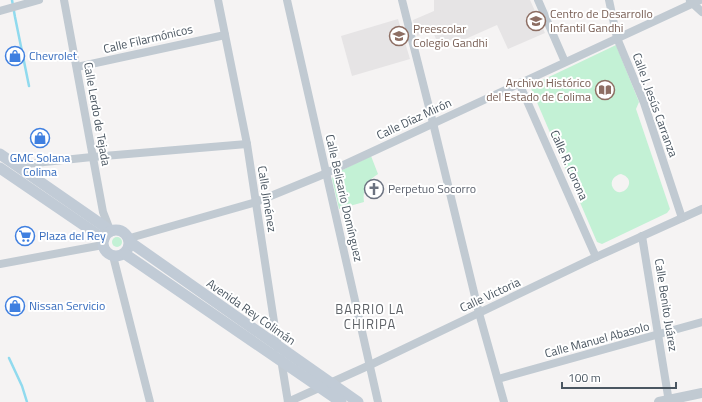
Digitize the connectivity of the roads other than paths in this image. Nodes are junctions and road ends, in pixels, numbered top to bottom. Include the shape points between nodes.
1 (39, 0) edge
2 (64, 0) edge
3 (218, 0) edge
4 (287, 0) edge
5 (402, 0) edge
6 (538, 0) edge
7 (609, 0) edge
8 (694, 1) edge
9 (0, 11) edge
10 (702, 12) edge
11 (225, 34) junction
12 (617, 38) junction
13 (565, 62) junction
14 (77, 67) junction
15 (519, 83) junction
16 (433, 123) junction
17 (247, 144) junction
18 (0, 154) edge
19 (92, 157) junction
20 (16, 165) junction
21 (0, 168) edge
22 (326, 172) junction
23 (256, 202) junction
24 (702, 209) edge
25 (682, 218) junction
26 (642, 236) junction
27 (106, 238) junction
28 (130, 240) junction
29 (125, 254) junction
30 (113, 256) junction
31 (596, 257) junction
32 (0, 264) edge
33 (479, 313) junction
34 (702, 322) edge
35 (658, 335) junction
36 (277, 346) junction
37 (282, 361) junction
38 (370, 365) junction
39 (498, 379) junction
40 (330, 383) junction
41 (320, 388) junction
42 (702, 393) edge
43 (665, 401) edge
44 (150, 402) edge
45 (288, 402) edge
46 (341, 402) edge
47 (358, 402) edge
48 (378, 402) edge
49 (504, 402) edge

1 - 9 street
2 - 14 street, Calle Lerdo de Tejada
3 - 11 street, Calle Jiménez
4 - 22 street, Calle Belisario Domínguez
5 - 16 street
6 - 13 street
7 - 12 street, Calle J. Jesús Carranza
8 - 10 street
8 - 12 street, Calle Díaz Mirón
11 - 14 street, Calle Filarmónicos
11 - 17 street, Calle Jiménez
12 - 13 street, Calle Díaz Mirón
12 - 25 street, Calle J. Jesús Carranza via 644,103
13 - 15 street, Calle Díaz Mirón
14 - 19 street, Calle Lerdo de Tejada
15 - 16 street, Calle Díaz Mirón
15 - 31 street, Calle R. Corona
16 - 22 street, Calle Díaz Mirón
16 - 33 street
17 - 19 street
17 - 23 street, Calle Jiménez
18 - 20 main road
19 - 20 street
19 - 27 street, Calle Lerdo de Tejada
20 - 27 main road
21 - 27 main road
22 - 23 street, Calle Díaz Mirón
22 - 38 street, Calle Belisario Domínguez
23 - 28 street, Calle Díaz Mirón
23 - 36 street, Calle Jiménez
24 - 25 street, Calle Victoria
25 - 26 street, Calle Victoria
26 - 31 street, Calle Victoria
26 - 35 street, Calle Benito Juárez
27 - 28 main road via 119,230
27 - 30 main road via 106,252
27 - 32 street
28 - 29 main road
28 - 36 main road, Avenida Rey Colimán
29 - 30 main road
29 - 37 main road, Avenida Rey Colimán
30 - 44 street
31 - 33 street, Calle Victoria
33 - 38 street, Calle Victoria
33 - 39 street
34 - 35 street, Calle Manuel Abasolo
35 - 39 street, Calle Manuel Abasolo
35 - 43 street, Calle Benito Juárez
36 - 37 street, Calle Jiménez
36 - 40 main road, Avenida Rey Colimán
37 - 41 main road, Avenida Rey Colimán
37 - 45 street, Calle Jiménez
38 - 40 street, Calle Victoria
38 - 48 street, Calle Belisario Domínguez
39 - 49 street
40 - 41 street, Calle Victoria
40 - 47 main road, Avenida Rey Colimán
41 - 45 street, Calle Victoria
41 - 46 main road, Avenida Rey Colimán
42 - 43 street

